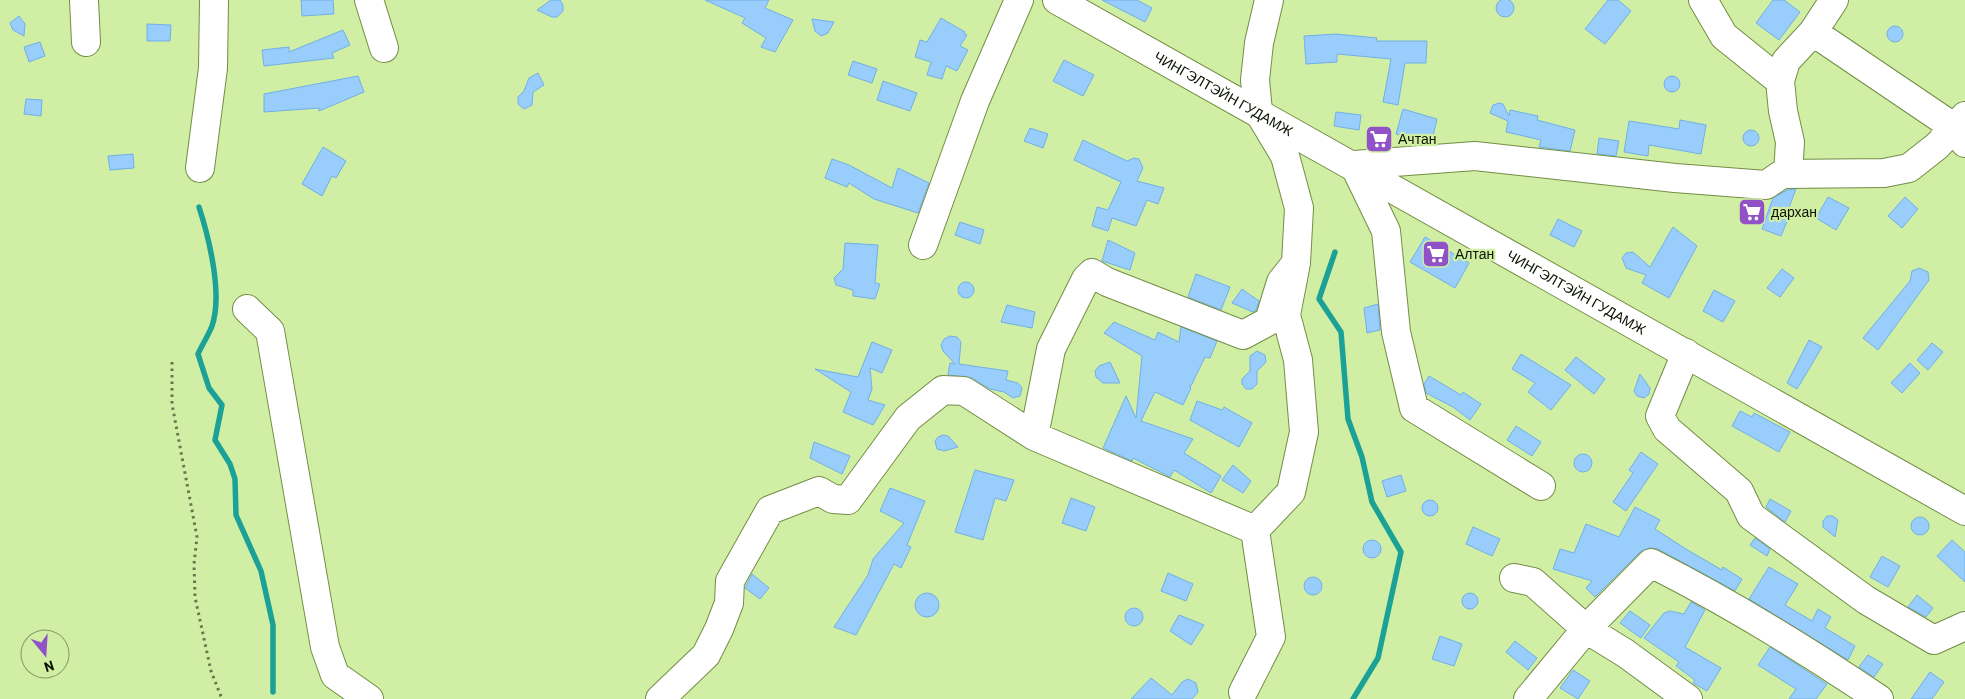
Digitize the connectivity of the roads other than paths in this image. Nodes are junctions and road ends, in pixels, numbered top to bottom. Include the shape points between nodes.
1 (84, 0) edge
2 (214, 0) edge
3 (369, 0) edge
4 (1019, 0) edge
5 (1057, 0) edge
6 (1269, 0) edge
7 (1703, 0) edge
8 (1834, 0) edge
9 (1813, 32) junction
10 (86, 42) dead end
11 (384, 48) dead end
12 (1780, 81) junction
13 (1258, 111) junction
14 (1956, 133) edge
15 (1354, 166) junction
16 (200, 168) dead end
17 (1788, 174) junction
18 (924, 245) dead end
19 (1296, 262) junction
20 (247, 309) dead end
21 (1686, 353) junction
22 (1034, 436) junction
23 (1541, 486) dead end
24 (1965, 510) edge
25 (1255, 530) junction
26 (1514, 578) dead end
27 (1965, 626) edge
28 (1586, 629) junction
29 (1243, 692) dead end
30 (368, 699) edge
31 (660, 699) edge
32 (1528, 699) edge
33 (1688, 699) edge
34 (1879, 699) edge

1 - 10 street
2 - 16 street via 213,68
3 - 11 street
4 - 18 street via 975,101
5 - 13 street, ЧИНГЭЛТЭЙН ГУДАМЖ
6 - 13 street via 1255,80
7 - 12 street via 1724,36
8 - 9 street
9 - 12 street via 1786,61
9 - 14 street
12 - 17 street via 1790,142
13 - 15 street, ЧИНГЭЛТЭЙН ГУДАМЖ
13 - 19 street via 1284,156 1299,208
14 - 17 street via 1909,168 1884,173
15 - 17 street via 1475,156 1675,178 1766,184
15 - 21 street, ЧИНГЭЛТЭЙН ГУДАМЖ
15 - 23 street via 1386,231 1396,332 1414,408
19 - 22 street via 1281,282 1269,321 1243,335 1107,282 1092,273 1051,349
19 - 25 street via 1286,315 1298,360 1304,432 1292,492
20 - 30 street via 270,331 325,647 335,675
21 - 24 street, ЧИНГЭЛТЭЙН ГУДАМЖ
21 - 27 street via 1660,416 1667,429 1739,491 1751,516 1866,600 1934,640
22 - 25 street
22 - 31 street via 964,391 943,390 908,418 848,500 833,499 819,491 770,510 730,581 728,603 706,655
25 - 29 street via 1271,637
26 - 28 street via 1533,582
28 - 32 street
28 - 33 street
28 - 34 street via 1650,563 1804,648

